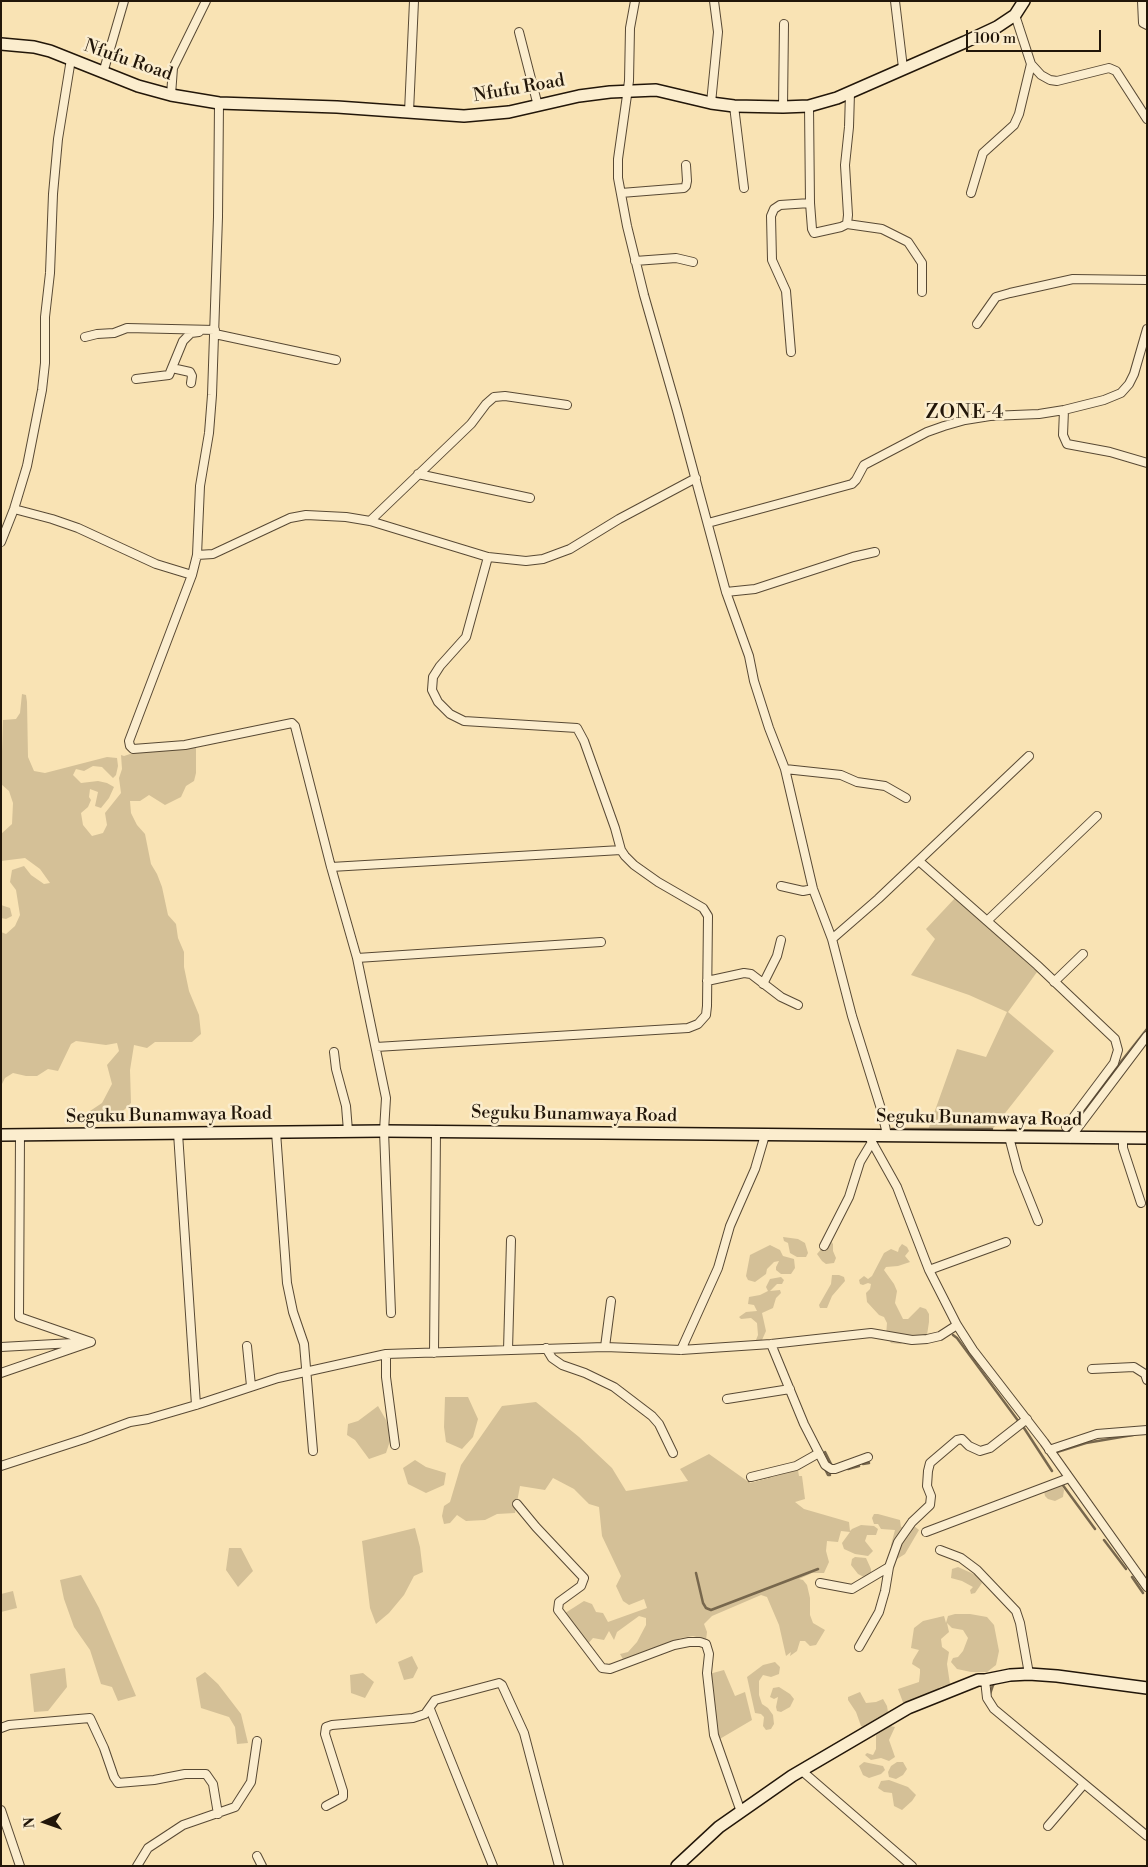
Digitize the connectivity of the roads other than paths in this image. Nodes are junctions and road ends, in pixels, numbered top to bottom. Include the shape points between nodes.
1 (124, 1) edge
2 (206, 1) edge
3 (414, 1) edge
4 (635, 1) edge
5 (714, 1) edge
6 (895, 1) edge
7 (1024, 1) edge
8 (1142, 1) edge
9 (1015, 15) junction
10 (784, 24) dead end
11 (1147, 25) edge
12 (519, 32) dead end
13 (1, 44) edge
14 (71, 59) junction
15 (1031, 64) junction
16 (903, 68) junction
17 (103, 73) junction
18 (628, 91) junction
19 (850, 93) junction
20 (172, 95) junction
21 (711, 102) junction
22 (219, 103) junction
23 (538, 106) junction
24 (734, 106) junction
25 (809, 106) junction
26 (783, 108) junction
27 (409, 112) junction
28 (1147, 119) edge
29 (686, 165) dead end
30 (744, 188) dead end
31 (621, 193) junction
32 (971, 193) dead end
33 (810, 203) junction
34 (847, 224) junction
35 (635, 262) junction
36 (693, 262) dead end
37 (1147, 280) edge
38 (922, 292) dead end
39 (977, 324) dead end
40 (1147, 329) edge
41 (206, 330) junction
42 (215, 332) junction
43 (85, 337) dead end
44 (790, 352) dead end
45 (336, 360) dead end
46 (172, 368) junction
47 (136, 379) dead end
48 (191, 383) dead end
49 (567, 405) dead end
50 (1064, 410) junction
51 (1147, 463) edge
52 (418, 474) junction
53 (696, 478) junction
54 (530, 498) dead end
55 (14, 509) junction
56 (370, 521) junction
57 (708, 523) junction
58 (1, 542) edge
59 (875, 552) dead end
60 (197, 555) junction
61 (488, 557) junction
62 (192, 575) junction
63 (726, 592) junction
64 (1029, 756) dead end
65 (785, 769) junction
66 (906, 798) dead end
67 (1097, 816) dead end
68 (621, 850) junction
69 (919, 861) junction
70 (331, 867) junction
71 (781, 886) dead end
72 (813, 889) junction
73 (987, 921) junction
74 (832, 939) junction
75 (781, 940) dead end
76 (601, 942) dead end
77 (1082, 954) dead end
78 (357, 958) junction
79 (707, 981) junction
80 (1054, 982) junction
81 (764, 984) junction
82 (798, 1005) dead end
83 (1147, 1036) edge
84 (376, 1047) junction
85 (334, 1052) dead end
86 (348, 1131) junction
87 (384, 1131) junction
88 (436, 1131) junction
89 (276, 1132) junction
90 (1068, 1132) junction
91 (178, 1133) junction
92 (1, 1135) edge
93 (20, 1135) junction
94 (764, 1135) junction
95 (887, 1135) junction
96 (1010, 1136) junction
97 (870, 1138) junction
98 (1123, 1138) junction
99 (1147, 1138) edge
100 (1141, 1204) dead end
101 (1038, 1221) dead end
102 (511, 1240) dead end
103 (1006, 1242) dead end
104 (824, 1246) dead end
105 (929, 1270) junction
106 (611, 1301) dead end
107 (390, 1312) dead end
108 (957, 1325) junction
109 (91, 1342) junction
110 (771, 1344) junction
111 (247, 1346) dead end
112 (1, 1347) edge
113 (605, 1347) junction
114 (546, 1348) junction
115 (508, 1350) junction
116 (681, 1350) junction
117 (434, 1353) junction
118 (386, 1354) junction
119 (1092, 1369) dead end
120 (306, 1372) junction
121 (1, 1373) edge
122 (1147, 1380) edge
123 (251, 1386) junction
124 (790, 1389) junction
125 (727, 1399) dead end
126 (196, 1405) junction
127 (1026, 1419) junction
128 (1147, 1430) edge
129 (394, 1445) dead end
130 (1049, 1450) junction
131 (313, 1451) dead end
132 (673, 1453) dead end
133 (819, 1453) junction
134 (868, 1457) dead end
135 (1, 1466) edge
136 (751, 1477) dead end
137 (1069, 1478) junction
138 (517, 1504) dead end
139 (926, 1532) dead end
140 (940, 1550) dead end
141 (889, 1567) junction
142 (820, 1584) dead end
143 (1147, 1587) edge
144 (859, 1647) dead end
145 (1029, 1674) junction
146 (985, 1680) junction
147 (1147, 1688) edge
148 (430, 1709) junction
149 (1, 1728) edge
150 (257, 1741) dead end
151 (802, 1771) junction
152 (1084, 1784) junction
153 (326, 1806) dead end
154 (1, 1810) edge
155 (741, 1812) junction
156 (218, 1814) junction
157 (1048, 1826) dead end
158 (1147, 1836) edge
159 (257, 1856) dead end
160 (20, 1866) edge
161 (137, 1866) edge
162 (262, 1866) edge
163 (493, 1866) edge
164 (559, 1866) edge
165 (677, 1866) edge
166 (912, 1866) edge

1 - 17 street
2 - 20 street via 173,68
3 - 27 street
4 - 18 street via 630,28
5 - 21 street via 718,32
6 - 16 street
7 - 9 street, Nfufu Road
8 - 11 street via 1143,23
9 - 15 street
9 - 16 street, Nfufu Road via 997,27
10 - 26 street
12 - 23 street
13 - 14 street, Nfufu Road via 34,47
14 - 17 street, Nfufu Road
14 - 55 street via 53,194 44,374 27,466
15 - 28 street via 1050,80 1057,81 1109,68 1116,71
15 - 32 street via 1019,114 1009,130 983,153
16 - 19 street, Nfufu Road
17 - 20 street, Nfufu Road
18 - 21 street, Nfufu Road via 656,90
18 - 23 street, Nfufu Road via 579,96
18 - 31 street via 618,159
19 - 25 street, Nfufu Road
19 - 34 street via 845,165
20 - 22 street, Nfufu Road
21 - 24 street, Nfufu Road
22 - 27 street, Nfufu Road
22 - 42 street
23 - 27 street, Nfufu Road via 473,116
24 - 26 street, Nfufu Road
24 - 30 street
25 - 26 street, Nfufu Road
25 - 33 street
29 - 31 street via 688,181 684,188
31 - 35 street
33 - 34 street via 814,232
33 - 44 street via 780,205 771,216 772,260 786,291
34 - 38 street via 882,228 908,242 922,263
35 - 36 street via 676,258
35 - 53 street
37 - 39 street via 1073,279 1010,293 996,297
40 - 50 street via 1134,374 1121,393
41 - 42 street
41 - 43 street via 127,328 114,334
41 - 46 street via 191,334 183,341
42 - 45 street
42 - 60 street via 209,433 200,486
46 - 47 street via 168,375
46 - 48 street via 190,372
49 - 52 street via 494,397 471,424
50 - 51 street via 1063,435 1067,444
50 - 57 street via 990,416 944,426 864,465 852,484
52 - 54 street
52 - 56 street
53 - 57 street
53 - 61 street via 557,555 526,561
55 - 58 street
55 - 62 street via 78,528 156,564
56 - 60 street via 306,515 290,518 218,552
56 - 61 street
57 - 63 street
59 - 63 street via 755,589
60 - 62 street
61 - 68 street via 466,637 440,666 433,677 432,690 450,714 464,721 576,728 584,741
62 - 70 street via 129,741 130,746 133,749 185,745 294,724
63 - 65 street
64 - 69 street
65 - 66 street via 885,786
65 - 72 street
67 - 73 street
68 - 70 street
68 - 79 street via 634,865 703,908 709,923
69 - 73 street
69 - 74 street
70 - 78 street
71 - 72 street via 803,891
72 - 74 street
73 - 80 street
74 - 95 street
75 - 81 street
76 - 78 street
77 - 80 street
78 - 84 street
79 - 81 street via 744,973
79 - 84 street via 706,1015 698,1024 688,1028
80 - 90 street via 1115,1040 1118,1050 1114,1063
81 - 82 street
83 - 90 street
84 - 87 street via 386,1098
85 - 86 street
86 - 87 street, Seguku Bunamwaya Road
86 - 89 street, Seguku Bunamwaya Road
87 - 88 street, Seguku Bunamwaya Road
87 - 107 street
88 - 94 street, Seguku Bunamwaya Road
88 - 117 street
89 - 91 street, Seguku Bunamwaya Road
89 - 120 street via 288,1283 304,1344
90 - 96 street, Seguku Bunamwaya Road
90 - 98 street, Seguku Bunamwaya Road
91 - 93 street, Seguku Bunamwaya Road
91 - 126 street
92 - 93 street, Seguku Bunamwaya Road
93 - 109 street via 19,1317
94 - 97 street, Seguku Bunamwaya Road
94 - 116 street via 718,1268
95 - 96 street, Seguku Bunamwaya Road
95 - 97 street, Seguku Bunamwaya Road
96 - 101 street via 1018,1171
97 - 104 street via 849,1197
97 - 105 street via 897,1187
98 - 99 street, Seguku Bunamwaya Road
98 - 100 street via 1123,1148
102 - 115 street
103 - 105 street
105 - 108 street
106 - 113 street
108 - 110 street via 940,1336 927,1339 912,1340 871,1333
108 - 127 street
109 - 112 street
109 - 121 street
110 - 116 street
110 - 124 street
111 - 123 street
113 - 114 street
113 - 116 street
114 - 115 street
114 - 132 street via 562,1365 614,1387 652,1416
115 - 117 street
117 - 118 street
118 - 120 street
118 - 129 street
119 - 122 street via 1134,1367 1145,1374
120 - 123 street
120 - 131 street
123 - 126 street
124 - 125 street
124 - 133 street
126 - 135 street via 130,1422
127 - 130 street
127 - 141 street via 990,1448 980,1451 962,1439 957,1440 930,1463 927,1486 930,1505 898,1542
128 - 130 street via 1097,1434
130 - 137 street
133 - 134 street via 831,1469
133 - 136 street via 796,1466
137 - 139 street
137 - 143 street
138 - 155 street via 584,1578 581,1586 559,1602 558,1612 602,1668 610,1669 674,1645 689,1642 706,1644 714,1736
140 - 145 street via 961,1558 977,1570 1016,1611
141 - 142 street via 852,1589
141 - 144 street via 879,1612
145 - 146 street
145 - 147 street
146 - 151 street via 908,1708
146 - 152 street via 987,1698 994,1709
148 - 153 street via 413,1718 326,1727 325,1734 343,1797
148 - 163 street
148 - 164 street via 436,1700 495,1683 502,1685 524,1733
149 - 156 street via 90,1718 118,1783 206,1774 212,1784
150 - 156 street via 251,1782 236,1807
151 - 155 street
151 - 166 street
152 - 157 street
152 - 158 street
154 - 160 street
155 - 165 street
156 - 161 street via 183,1825 148,1848
159 - 162 street

